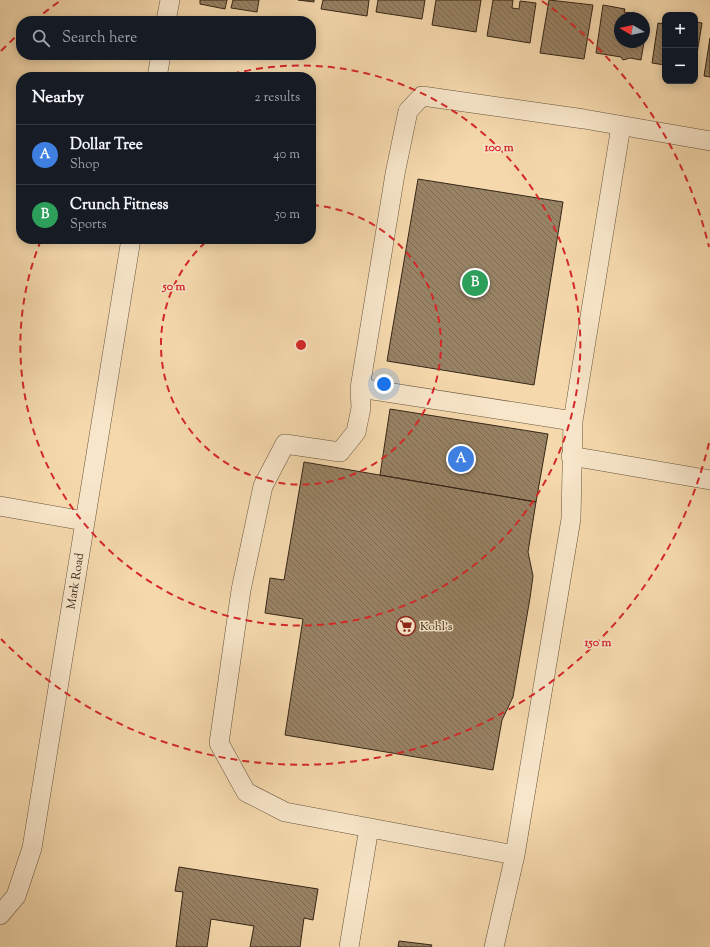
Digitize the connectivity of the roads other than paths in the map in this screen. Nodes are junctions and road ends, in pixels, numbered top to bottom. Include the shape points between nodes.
1 (170, 0) edge
2 (167, 16) edge
3 (160, 60) edge
4 (158, 72) edge
5 (621, 126) junction
6 (710, 141) edge
7 (129, 244) edge
8 (360, 388) junction
9 (574, 421) junction
10 (571, 456) junction
11 (710, 480) edge
12 (0, 506) edge
13 (84, 521) junction
14 (369, 828) junction
15 (515, 855) junction
16 (0, 915) edge
17 (350, 947) edge
18 (494, 947) edge

1 - 2 street
3 - 4 street
5 - 6 street
5 - 8 street via 422,96 408,111 395,174
5 - 9 street
7 - 13 street, Mark Road
8 - 9 street
8 - 14 street via 361,408 356,432 340,452 285,444 263,486 241,590 219,743 246,792 285,812
9 - 10 street
10 - 11 street
10 - 15 street via 570,519
12 - 13 street
13 - 16 street, Mark Road via 32,848 16,896
14 - 15 street
14 - 17 street
15 - 18 street

